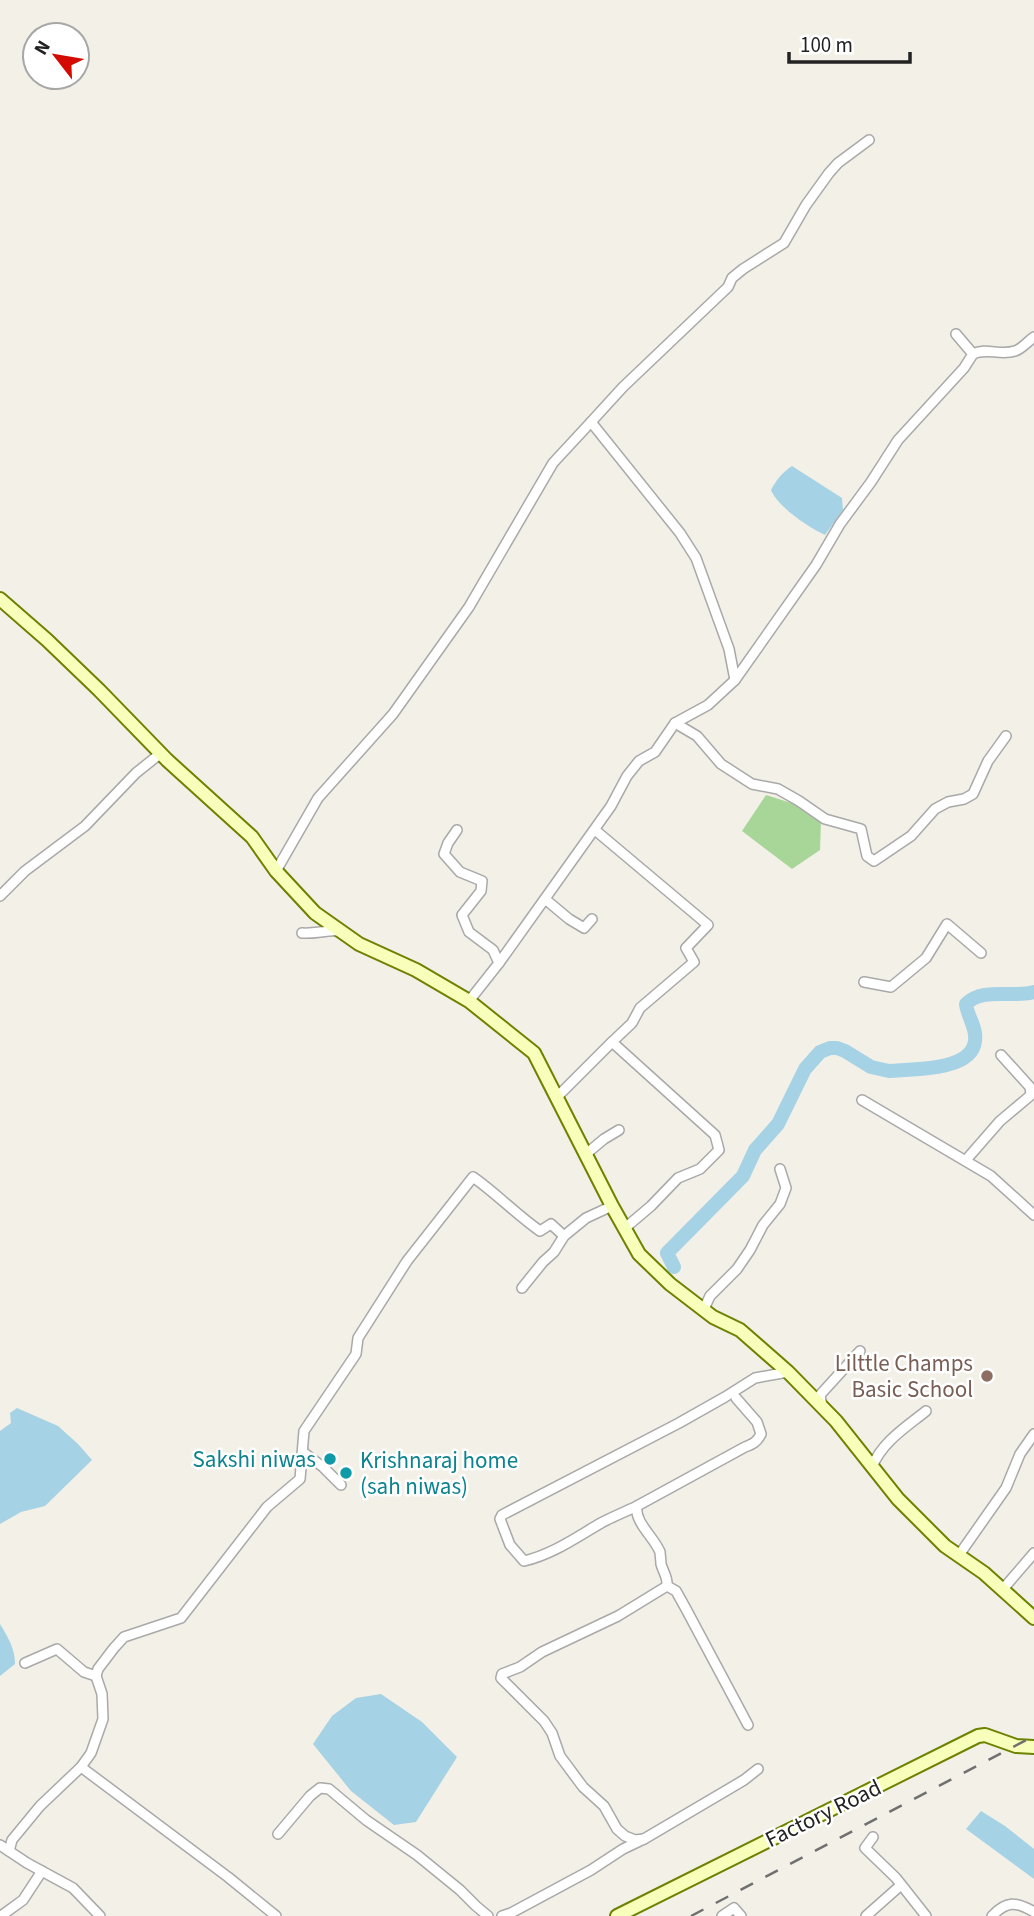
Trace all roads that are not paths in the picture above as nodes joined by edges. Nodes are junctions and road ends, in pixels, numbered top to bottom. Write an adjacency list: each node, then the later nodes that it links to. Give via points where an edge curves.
1 (869, 141): 5 (street, via 829,173 784,243 738,274)
2 (956, 334): 4 (street)
3 (1034, 337): 4 (street, via 1012,352)
4 (973, 354): 7 (street, via 898,439)
5 (591, 422): 7 (street, via 696,558 729,649); 13 (street, via 553,463 469,607 393,714 318,799)
6 (0, 599): 10 (main road)
7 (734, 680): 8 (street, via 708,705)
8 (675, 723): 9 (street, via 697,736 721,764 751,784 778,789 825,819 861,829 867,856 874,861 911,836 935,809 973,794); 12 (street, via 655,752 639,761 627,776)
9 (1006, 736)
10 (161, 753): 13 (main road, via 252,837); 14 (street, via 85,826)
11 (457, 830): 20 (street, via 444,854 460,872 482,881 481,891 462,915 469,932 493,950)
12 (594, 830): 15 (street); 23 (street, via 708,925 685,948 694,962 640,1009)
13 (276, 871): 17 (main road, via 315,914)
14 (0, 896)
15 (545, 899): 16 (street, via 584,928); 20 (street)
16 (592, 919)
17 (340, 931): 18 (street); 22 (main road)
18 (302, 933)
19 (981, 953): 21 (street, via 947,924 926,958 891,987)
20 (499, 963): 22 (street)
21 (864, 982)
22 (469, 1001): 25 (main road, via 534,1053)
23 (612, 1042): 25 (street); 33 (street, via 715,1135 719,1150 700,1169 678,1178)
24 (1001, 1055): 29 (street, via 1030,1087 1031,1095 999,1121)
25 (558, 1096): 28 (main road)
26 (862, 1100): 29 (street)
27 (619, 1130): 28 (street)
28 (586, 1154): 31 (main road)
29 (966, 1160): 32 (street)
30 (780, 1169): 36 (street, via 786,1188 780,1204)
31 (612, 1206): 33 (main road); 34 (street, via 586,1218)
32 (1034, 1215)
33 (625, 1228): 36 (main road, via 639,1254)
34 (564, 1236): 35 (street); 43 (street, via 551,1224 540,1231 473,1177 407,1261 358,1338 356,1354 304,1431)
35 (522, 1288)
36 (704, 1309): 38 (main road, via 740,1330)
37 (860, 1350): 40 (street, via 820,1395)
38 (788, 1372): 40 (main road); 46 (street, via 755,1378 500,1518 510,1545 524,1561 539,1558)
39 (736, 1398): 46 (street, via 758,1422 758,1440)
40 (822, 1406): 44 (main road)
41 (926, 1411): 44 (street, via 885,1444)
42 (1034, 1433): 48 (street, via 1006,1488)
43 (303, 1452): 45 (street); 53 (street, via 300,1479 267,1507 181,1618 124,1637)
44 (872, 1467): 48 (main road, via 898,1499)
45 (341, 1485)
46 (637, 1506): 49 (street, via 638,1519 660,1552)
47 (1034, 1553): 50 (street)
48 (958, 1555): 50 (main road)
49 (667, 1586): 54 (street, via 676,1591); 60 (street, via 501,1678 544,1721 568,1769 604,1807 617,1829 635,1840)
50 (1003, 1589): 51 (main road)
51 (1034, 1618)
52 (25, 1663): 53 (street, via 57,1649)
53 (96, 1676): 56 (street, via 103,1719)
54 (748, 1725)
55 (1034, 1747): 70 (main road, Factory Road, via 978,1736)
56 (81, 1767): 61 (street); 67 (street)
57 (758, 1769): 60 (street)
58 (278, 1834): 68 (street, via 310,1796 320,1788 329,1789 460,1889)
59 (873, 1837): 63 (street, via 865,1848)
60 (644, 1839): 69 (street)
61 (4, 1848): 62 (street)
62 (42, 1871): 65 (street, via 23,1900); 66 (street, via 73,1888)
63 (901, 1885): 73 (street); 74 (street)
64 (1034, 1912): 75 (street, via 1006,1904)
65 (1, 1916)
66 (100, 1916)
67 (276, 1916)
68 (488, 1916)
69 (502, 1916)
70 (617, 1916)
71 (722, 1916): 72 (street, via 734,1908)
72 (741, 1916)
73 (866, 1916)
74 (926, 1916)
75 (992, 1916)

